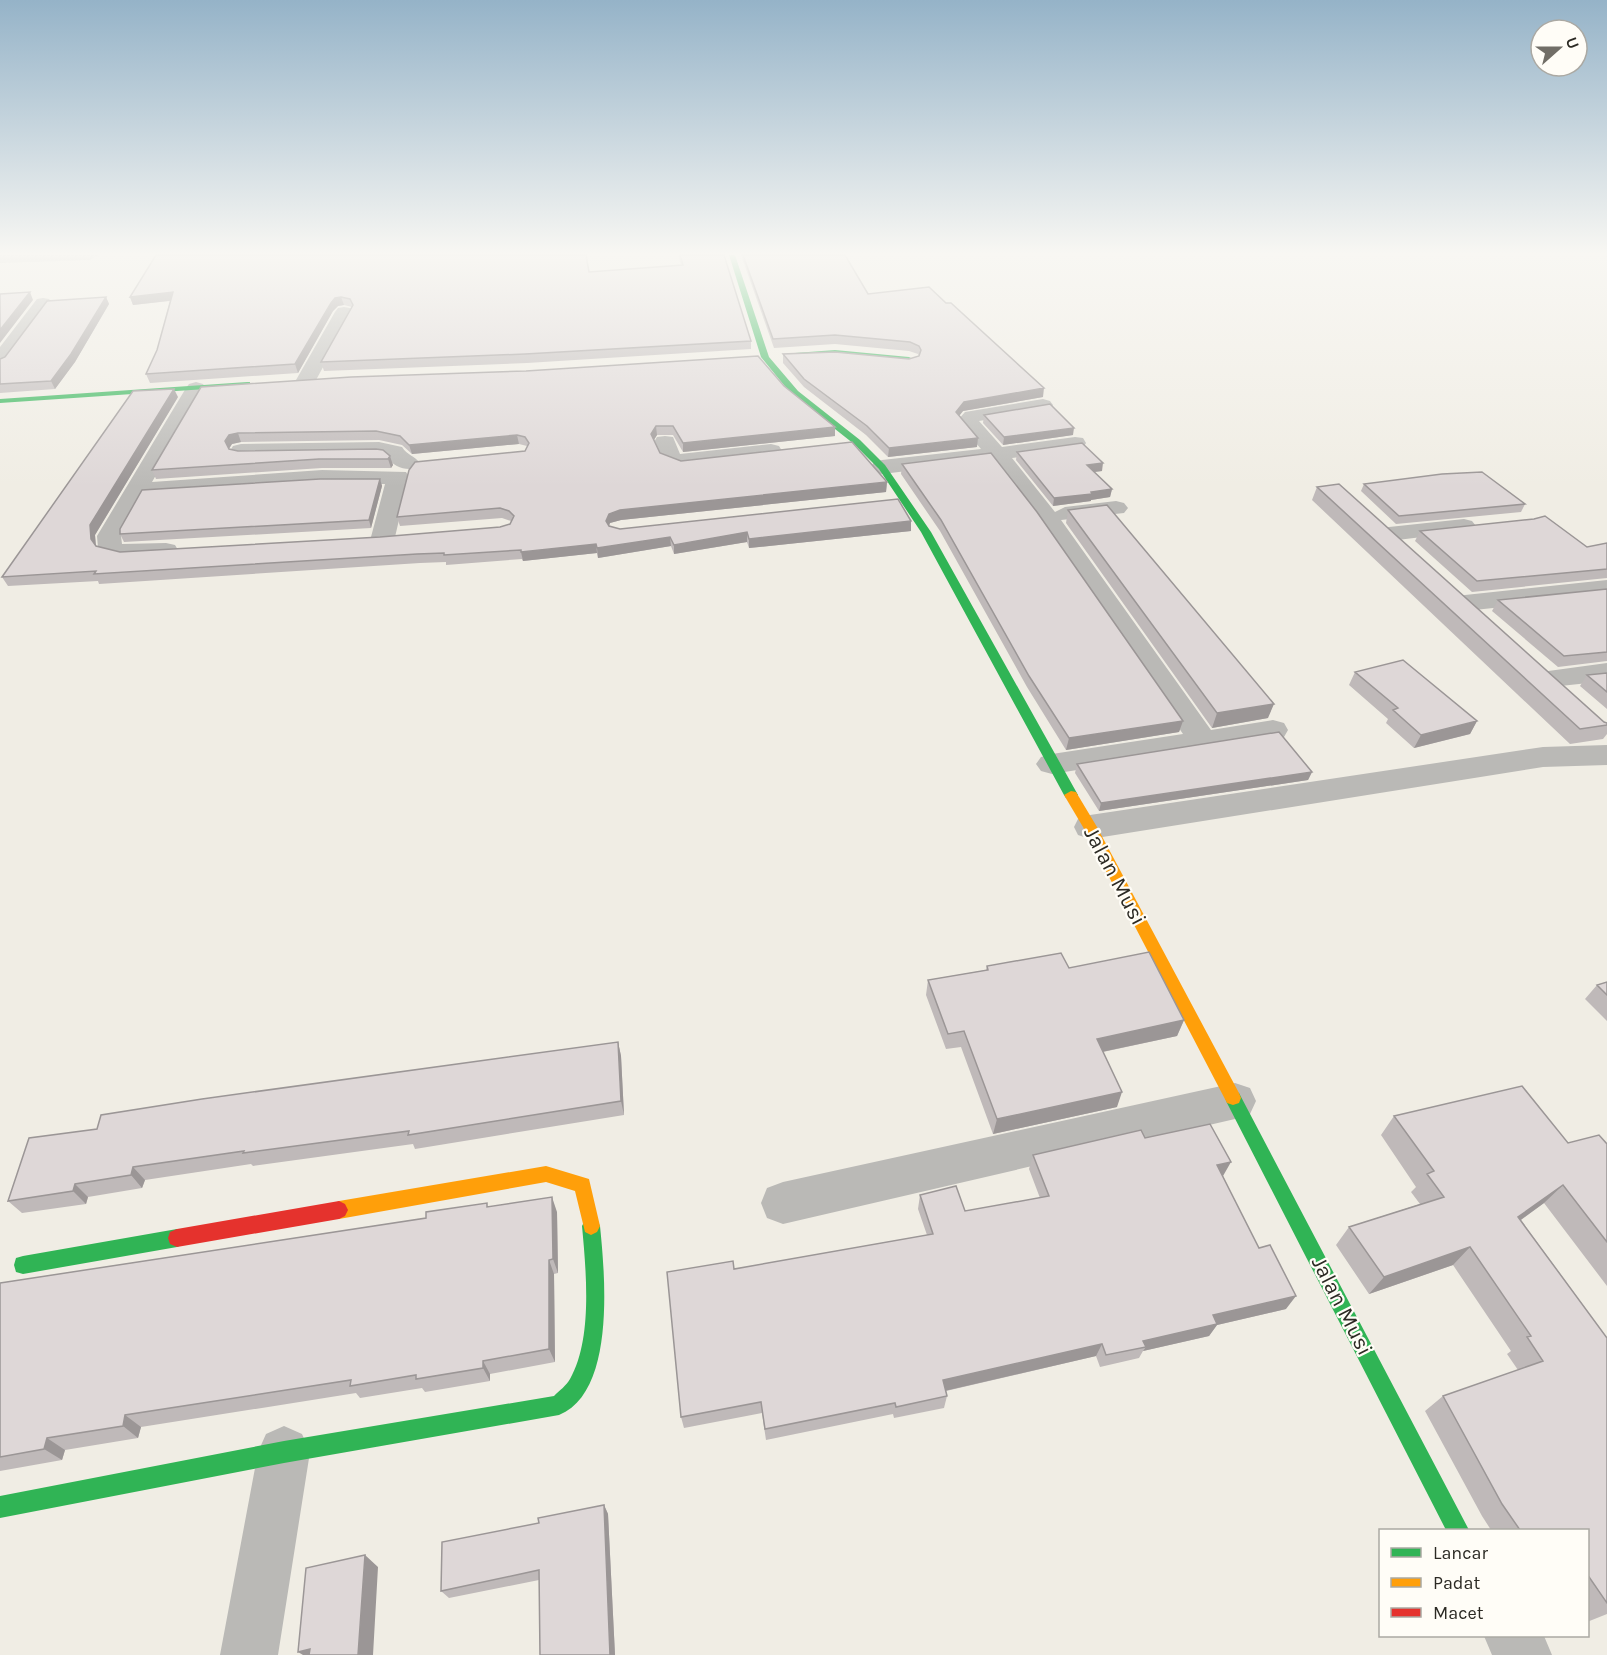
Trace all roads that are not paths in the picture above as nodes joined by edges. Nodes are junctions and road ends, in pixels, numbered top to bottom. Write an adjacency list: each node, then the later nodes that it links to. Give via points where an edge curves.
1 (21, 332): 6 (street)
2 (333, 332): 7 (street)
3 (752, 332): 4 (street, Jalan Musi)
4 (759, 357): 5 (street, via 835,352); 13 (street, Jalan Musi, via 795,393)
5 (909, 359)
6 (0, 360)
7 (306, 380)
8 (262, 383): 9 (street)
9 (196, 388): 10 (street); 21 (street)
10 (0, 401)
11 (1043, 405): 18 (street, via 968,418)
12 (665, 442): 16 (street, via 675,461)
13 (857, 442): 15 (street); 20 (street, Jalan Musi)
14 (1075, 443): 18 (street)
15 (822, 446)
16 (787, 449)
17 (241, 451): 19 (street, via 379,449 394,452)
18 (997, 454): 20 (street); 25 (street)
19 (411, 467): 21 (street); 27 (street)
20 (882, 467): 22 (street, Jalan Musi)
21 (134, 490): 28 (street, via 109,536 110,548 125,552)
22 (904, 499): 23 (street); 37 (street, Jalan Musi, via 926,532)
23 (881, 501)
24 (1116, 508): 25 (street)
25 (1046, 516): 35 (street)
26 (1482, 525): 29 (street, via 1381,526)
27 (382, 537)
28 (184, 549)
29 (1414, 557)
30 (1607, 588): 31 (street, via 1457,595)
31 (1491, 626)
32 (1607, 672): 33 (street, via 1543,671)
33 (1575, 699)
34 (1273, 730): 35 (street)
35 (1203, 741): 37 (street)
36 (1607, 755): 38 (street, via 1543,757)
37 (1052, 765): 38 (street, Jalan Musi)
38 (1090, 827): 39 (street, Jalan Musi)
39 (1235, 1101): 40 (street); 44 (street, Jalan Musi)
40 (783, 1203)
41 (23, 1265): 42 (street, via 546,1174 583,1185 589,1202 595,1270 589,1356 579,1384 560,1405)
42 (284, 1452): 43 (street); 46 (street)
43 (0, 1507)
44 (1457, 1529)
45 (1514, 1637): 47 (street)
46 (249, 1655)
47 (1523, 1655)

